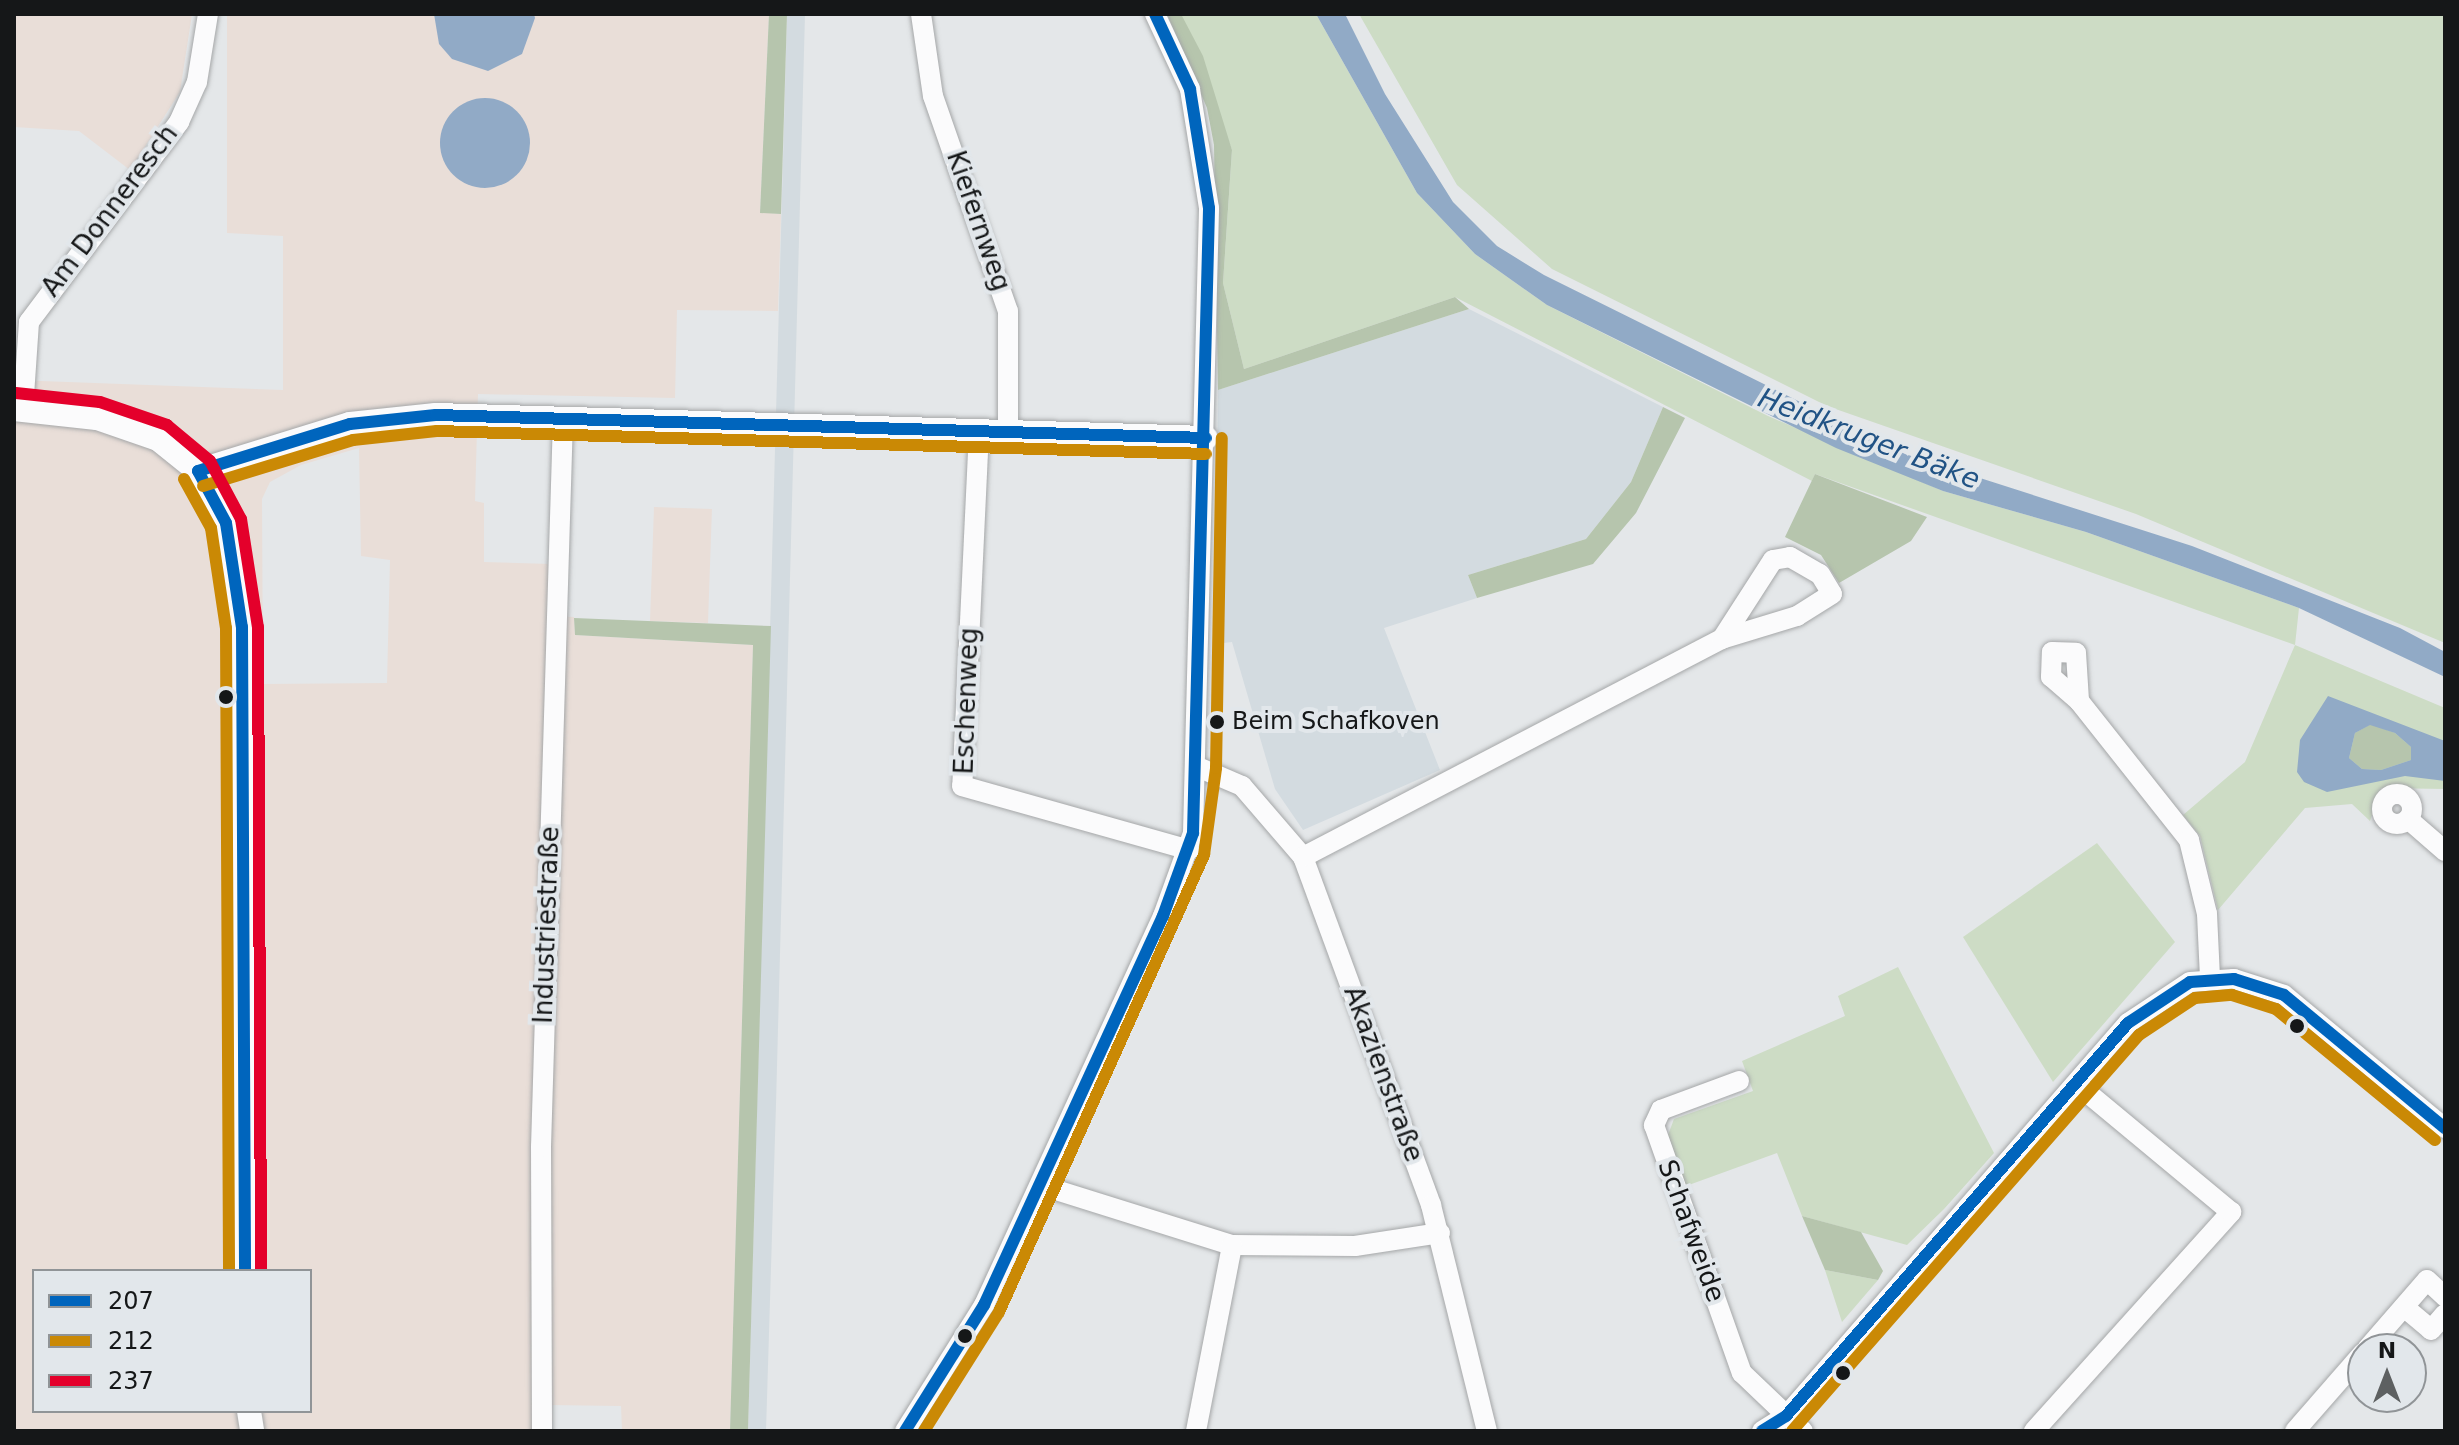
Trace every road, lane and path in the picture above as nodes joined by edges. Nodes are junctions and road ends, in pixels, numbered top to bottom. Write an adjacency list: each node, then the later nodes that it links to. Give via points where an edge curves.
1 (208, 14): 4 (street, Am Donneresch, via 197,82 179,122 29,322)
2 (921, 14): 7 (street, Kiefernweg, via 933,96 1008,311)
3 (1155, 14): 8 (street, via 1190,89 1204,148)
4 (19, 410): 9 (street, via 128,427 158,439)
5 (563, 419): 6 (street); 9 (street, via 384,419); 31 (street, Industriestraße, via 541,1147)
6 (979, 431): 7 (street); 14 (street, Eschenweg, via 962,786)
7 (1008, 432): 8 (street)
8 (1206, 438): 12 (street)
9 (198, 471): 24 (street, via 226,523 242,627)
10 (1722, 639): 10 (street, via 1797,616 1832,594 1820,574 1790,557 1773,560); 16 (street)
11 (2079, 701): 17 (street, via 2189,840 2207,914)
12 (1200, 768): 14 (street); 16 (street, Akazienstraße, via 1242,786)
13 (2408, 819): 15 (street)
14 (1189, 850): 21 (street)
15 (2445, 851)
16 (1303, 857): 22 (street, Akazienstraße)
17 (2210, 978): 19 (street, via 2157,998); 20 (street, via 2284,995)
18 (1739, 1081): 30 (street, Schafweide, via 1661,1110 1654,1125 1742,1373)
19 (2077, 1084): 30 (street); 37 (street, via 2231,1212)
20 (2445, 1128)
21 (1040, 1185): 23 (street); 32 (street, via 961,1349)
22 (1440, 1233): 23 (street, via 1355,1246); 34 (street, Akazienstraße)
23 (1232, 1245): 33 (street)
24 (245, 1269)
25 (2445, 1297): 26 (street, via 2427,1280)
26 (2404, 1307): 27 (street, via 2431,1330); 28 (street)
27 (2445, 1314)
28 (2381, 1333)
29 (2347, 1372): 38 (street)
30 (1786, 1416): 35 (street); 36 (street, Schafweide)
31 (542, 1431)
32 (905, 1431)
33 (1196, 1431)
34 (1487, 1431)
35 (1762, 1431)
36 (1803, 1431)
37 (2034, 1431)
38 (2295, 1431)

